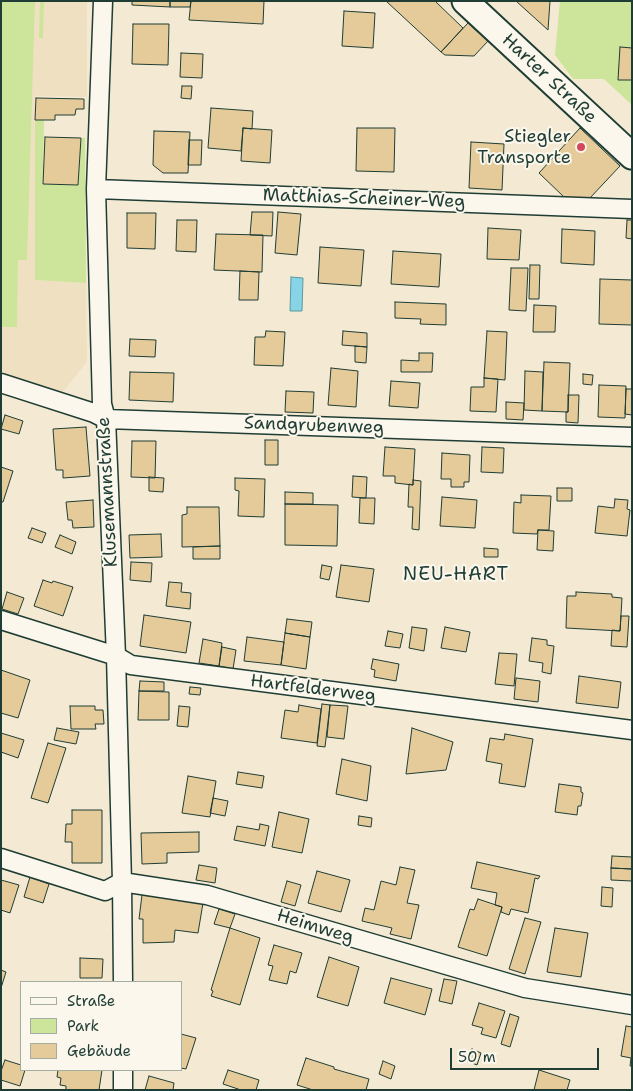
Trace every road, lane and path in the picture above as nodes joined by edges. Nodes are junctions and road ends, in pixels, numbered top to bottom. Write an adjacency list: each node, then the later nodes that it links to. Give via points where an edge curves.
1 (103, 1): 4 (street, Klusemannstraße)
2 (465, 1): 3 (main road, Harter Straße)
3 (632, 156)
4 (96, 189): 5 (street, Matthias-Scheiner-Weg); 7 (street, Klusemannstraße, via 102,404)
5 (632, 209)
6 (1, 383): 7 (street, Sandgrubenweg)
7 (106, 419): 8 (street, Sandgrubenweg); 10 (street, Klusemannstraße)
8 (632, 437)
9 (1, 620): 10 (street, Hartfelderweg)
10 (116, 656): 11 (street, Hartfelderweg, via 131,665); 13 (street, Klusemannstraße)
11 (632, 730)
12 (1, 858): 13 (street, Heimweg, via 105,891)
13 (122, 882): 14 (street, Klusemannstraße); 15 (street, Heimweg, via 207,895 525,988)
14 (123, 981)
15 (632, 1005)
16 (123, 1071): 17 (street)
17 (123, 1090)

